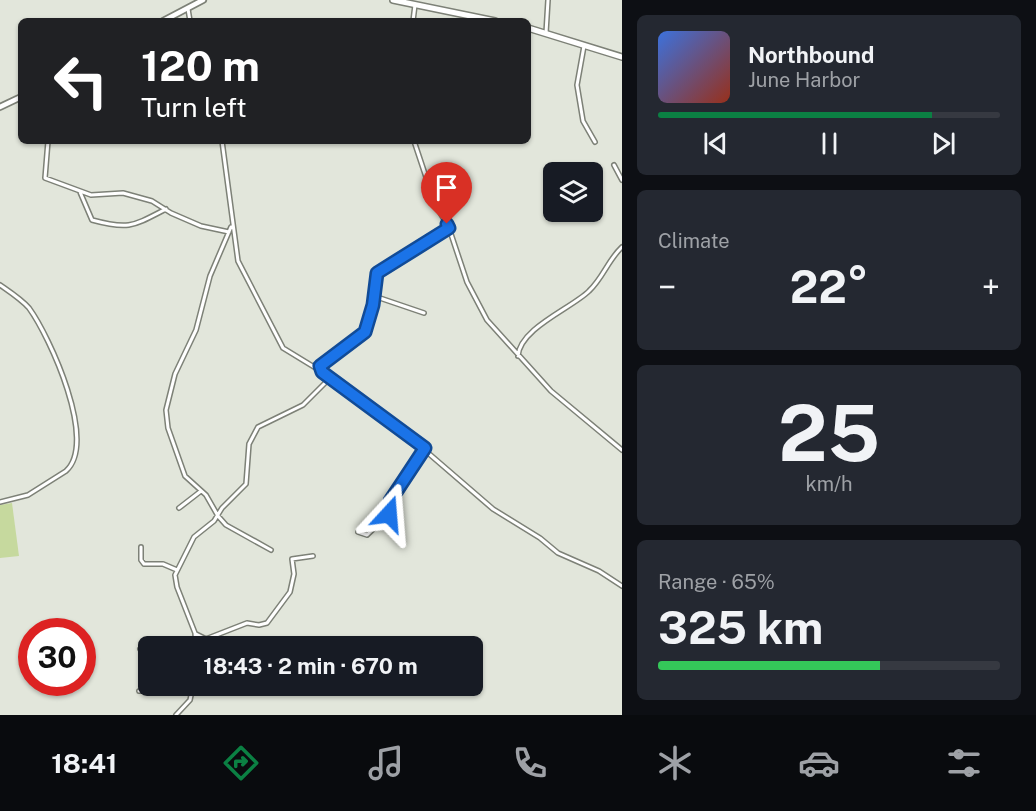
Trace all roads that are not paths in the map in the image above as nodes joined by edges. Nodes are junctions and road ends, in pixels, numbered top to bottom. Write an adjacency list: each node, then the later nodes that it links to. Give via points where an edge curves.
1 (203, 0): 5 (main road)
2 (393, 0): 4 (main road)
3 (548, 0): 11 (street)
4 (415, 4): 8 (street); 9 (main road)
5 (188, 7): 6 (main road); 7 (street)
6 (168, 18)
7 (190, 18)
8 (413, 18)
9 (481, 18)
10 (531, 29): 11 (main road)
11 (546, 33): 12 (main road)
12 (585, 44): 13 (main road); 16 (street, via 577,85 584,121)
13 (622, 57)
14 (18, 98): 15 (main road)
15 (0, 107)
16 (595, 142)
17 (48, 144): 22 (street, via 45,178)
18 (222, 144): 24 (street)
19 (415, 144): 25 (street, via 435,204)
20 (614, 165): 21 (street)
21 (622, 180)
22 (80, 192): 23 (street, via 109,196 123,193); 23 (street, via 92,220 108,224 138,225)
23 (166, 209): 26 (street, via 201,226)
24 (232, 225): 26 (street); 32 (street, via 238,261 277,338 288,353)
25 (449, 228): 29 (street, via 380,270); 31 (street, via 477,304)
26 (229, 232): 35 (street, via 210,276 196,330 175,374 166,410 176,457 185,476)
27 (622, 247): 31 (street, via 589,291 549,319 522,346)
28 (0, 285): 36 (street, via 27,306 55,358 75,411 71,467 28,495)
29 (374, 296): 30 (street); 32 (street, via 363,335 321,363)
30 (424, 313)
31 (518, 357): 34 (street, via 551,391)
32 (322, 372): 33 (street); 38 (street, via 326,382 303,405 261,424 253,434 246,484)
33 (425, 448): 39 (street, via 390,501 389,514 367,535); 44 (street, via 493,510 558,553)
34 (622, 450)
35 (201, 491): 37 (street); 38 (street)
36 (0, 502)
37 (179, 508)
38 (218, 516): 41 (street, via 226,525); 43 (street, via 194,537)
39 (358, 532)
40 (141, 547): 43 (street, via 144,564 163,564)
41 (271, 550)
42 (313, 556): 45 (street, via 292,560 290,592 267,623 247,623 206,639)
43 (177, 570): 45 (street, via 177,587)
44 (622, 586)
45 (195, 633): 46 (street)
46 (195, 636)
47 (191, 696): 48 (street)
48 (176, 715)

